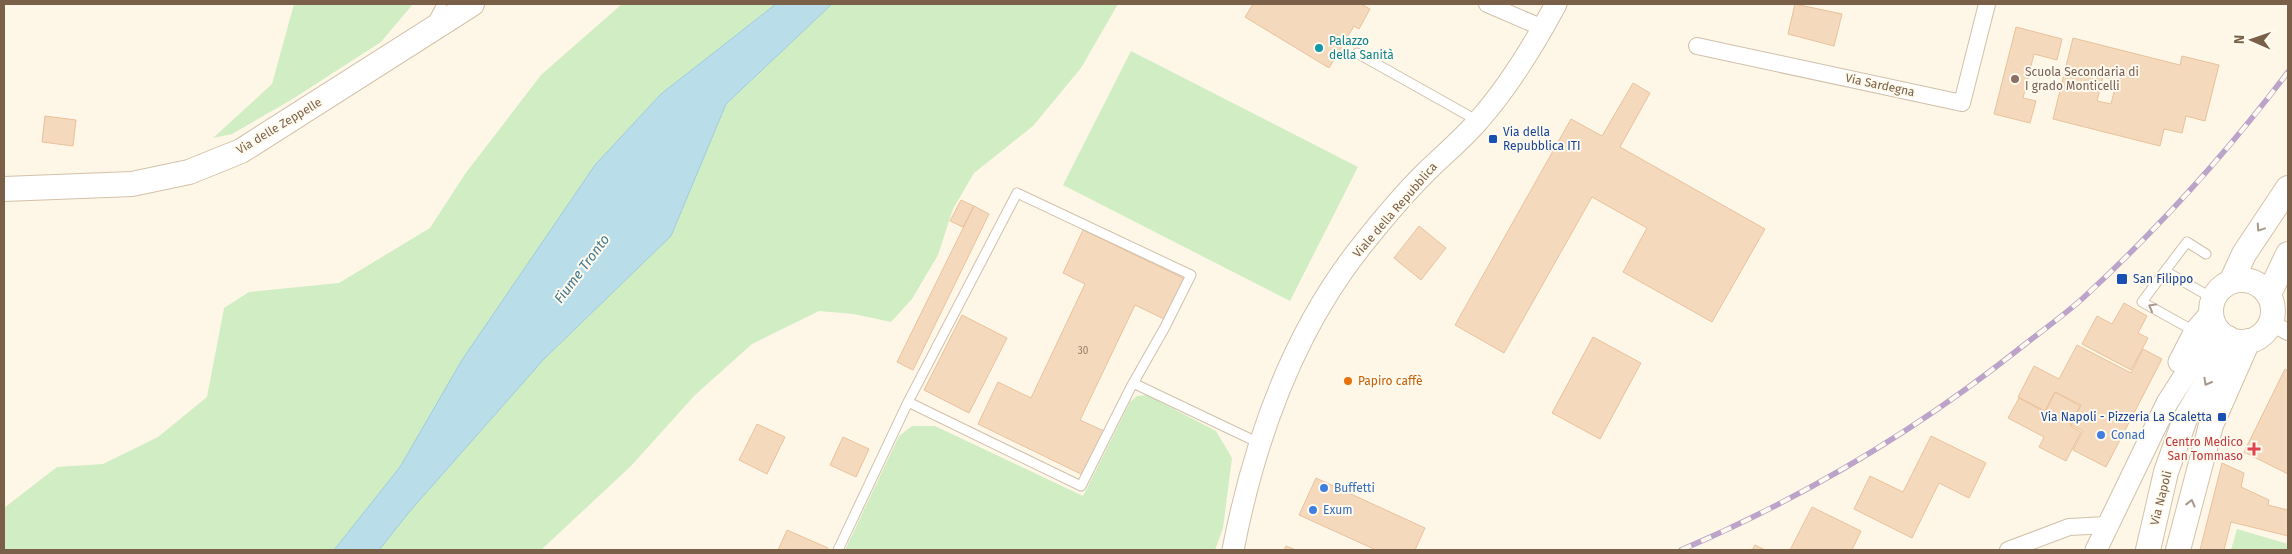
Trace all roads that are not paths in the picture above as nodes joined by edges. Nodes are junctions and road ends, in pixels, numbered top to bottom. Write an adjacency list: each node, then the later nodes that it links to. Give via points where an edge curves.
1 (442, 4): 7 (lane)
2 (472, 4): 7 (main road, Via delle Zeppelle)
3 (1487, 4): 6 (street)
4 (1556, 4): 6 (street, Viale della Repubblica)
5 (1987, 4): 8 (street, Via Sardegna, via 1962,103)
6 (1543, 28): 10 (street, Viale della Repubblica, via 1503,92)
7 (426, 34): 12 (main road, Via delle Zeppelle, via 241,151 189,172 132,184)
8 (1697, 46)
9 (1357, 53): 10 (lane)
10 (1478, 122): 24 (street, Viale della Repubblica, via 1424,174 1362,244 1336,282 1306,333)
11 (2288, 188): 16 (main road, one-way to 16, via 2244,254)
12 (4, 189)
13 (2206, 254): 15 (lane, via 2187,242)
14 (2288, 254): 17 (main road)
15 (2165, 272): 18 (lane); 20 (lane, one-way to 15, via 2142,302)
16 (2231, 282): 17 (main road, via 2250,280 2261,285); 18 (main road, via 2222,287)
17 (2268, 294): 19 (main road)
18 (2224, 325): 19 (main road, via 2260,337); 20 (street); 23 (street, via 2203,347); 26 (main road, Via Napoli, one-way to 26, via 2215,368 2185,419); 33 (main road, one-way to 18, via 2211,425)
19 (2280, 328)
20 (2195, 331): 23 (street, via 2180,356)
21 (1133, 383): 22 (lane, via 1082,486); 22 (lane, via 1166,327 1191,275 1017,194); 24 (lane)
22 (908, 402): 28 (lane)
23 (2167, 403): 25 (street)
24 (1260, 443): 29 (street, Viale della Repubblica)
25 (2138, 463): 26 (street, via 2153,462); 27 (street)
26 (2166, 472): 32 (main road, Via Napoli)
27 (2107, 525): 30 (street, via 2069,526); 31 (street)
28 (838, 550)
29 (1233, 550)
30 (2008, 550)
31 (2096, 550)
32 (2148, 550)
33 (2178, 550)

